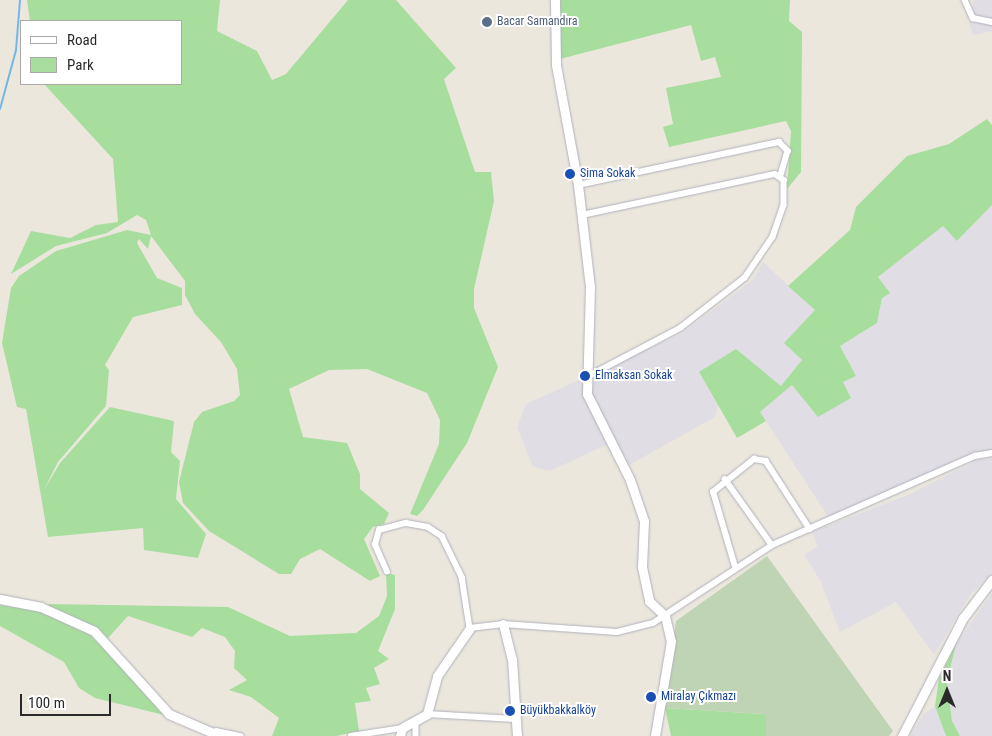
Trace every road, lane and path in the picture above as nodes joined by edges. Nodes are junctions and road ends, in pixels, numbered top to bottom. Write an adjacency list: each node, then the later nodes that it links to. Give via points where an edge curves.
1 (555, 0): 5 (street, via 556,65)
2 (965, 0): 3 (street, via 973,18)
3 (992, 22)
4 (781, 176): 5 (street, via 788,151 779,142); 6 (street); 7 (street, via 785,197 780,219 768,246 745,278 681,328)
5 (578, 185): 6 (street)
6 (582, 215): 7 (street, via 590,287)
7 (586, 378): 16 (street, via 586,394 630,480 644,521 642,567 649,601)
8 (992, 453): 10 (street, via 975,456)
9 (725, 478): 10 (street, via 754,459 766,461); 11 (street); 12 (street, via 715,485 713,494)
10 (810, 529): 11 (street)
11 (772, 545): 12 (street)
12 (735, 567): 16 (street)
13 (387, 572): 18 (street, via 375,545 380,530 406,523 428,527 442,536 462,577)
14 (992, 580): 30 (street, via 963,618)
15 (0, 599): 22 (street, via 41,607 94,631 169,714)
16 (665, 616): 17 (street, via 617,632); 29 (street, via 671,642)
17 (503, 624): 18 (street); 20 (street, via 512,659)
18 (470, 628): 19 (street, via 437,676)
19 (428, 714): 20 (street); 21 (street)
20 (515, 719): 28 (street)
21 (416, 722): 23 (street); 27 (street)
22 (204, 728): 24 (street); 25 (street)
23 (401, 732): 26 (street)
24 (220, 736)
25 (240, 736)
26 (351, 736)
27 (416, 736)
28 (517, 736)
29 (655, 736)
30 (902, 736)

